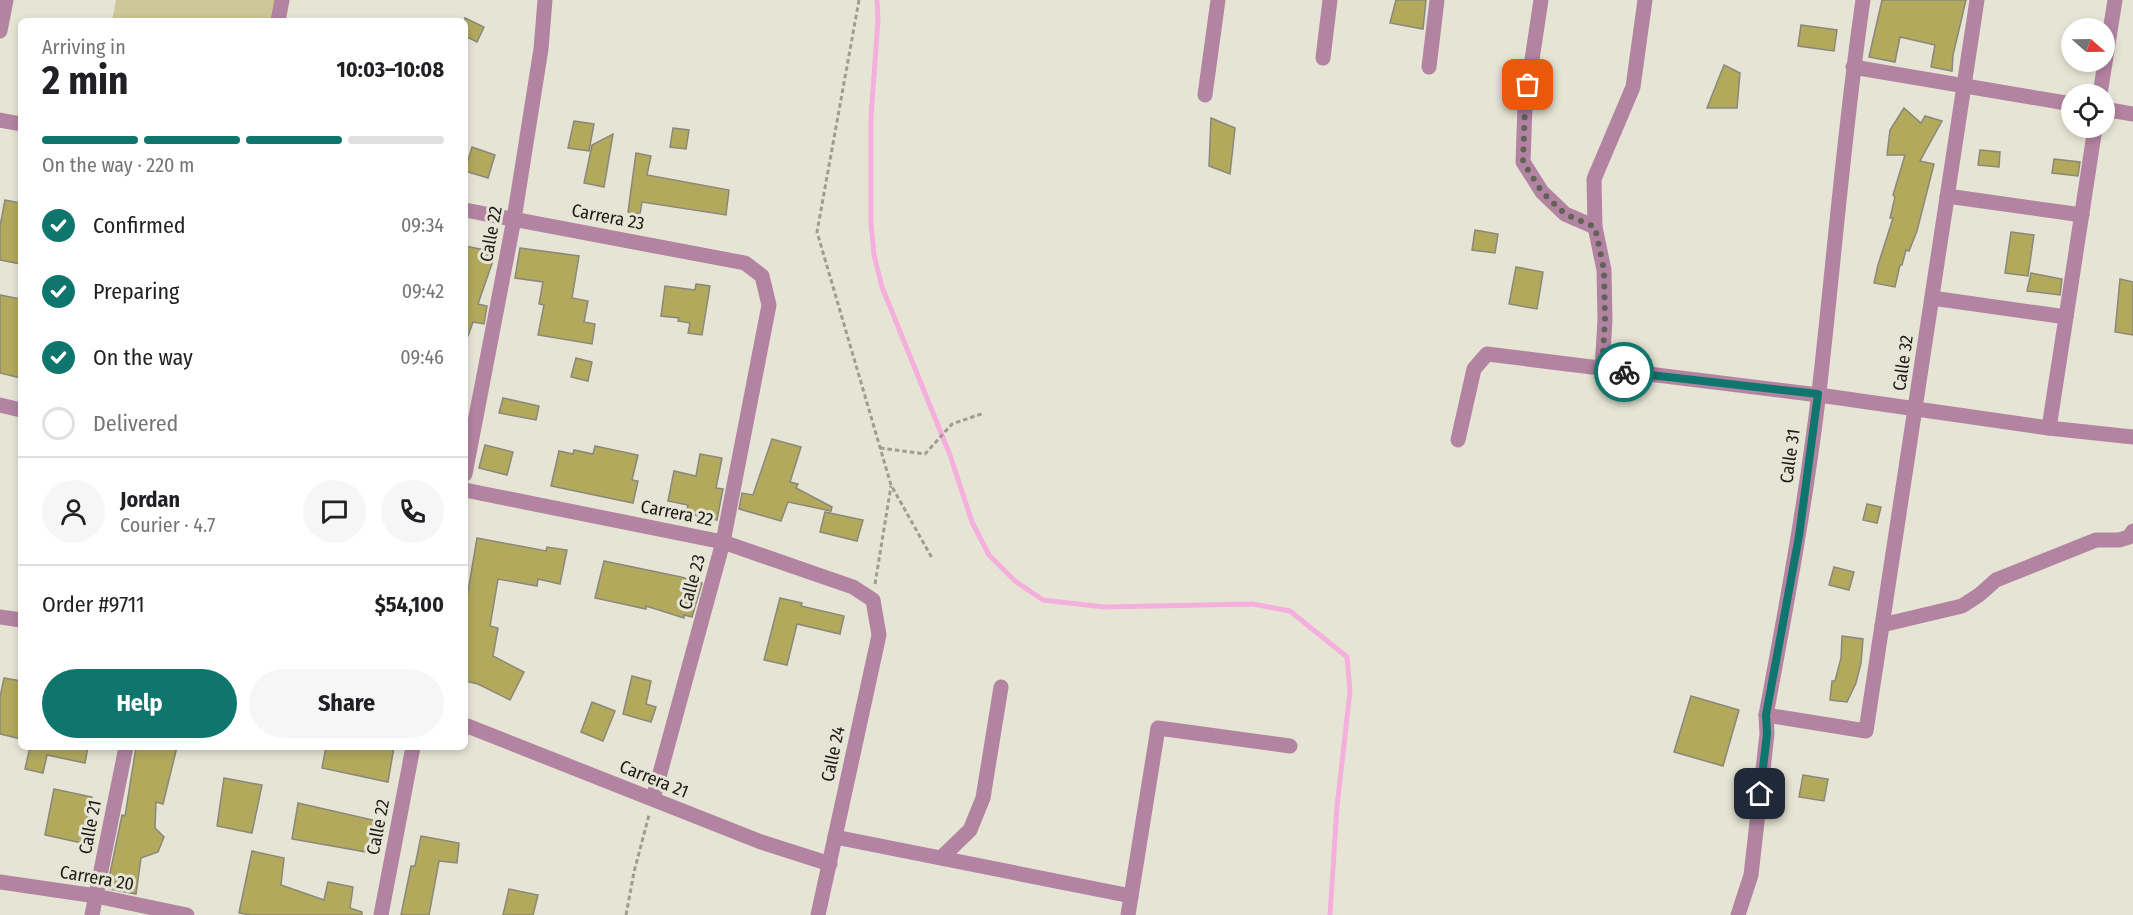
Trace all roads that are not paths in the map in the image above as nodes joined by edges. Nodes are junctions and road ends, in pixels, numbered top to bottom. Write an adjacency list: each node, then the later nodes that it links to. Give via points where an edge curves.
1 (6, 0): 13 (street)
2 (282, 0): 12 (street)
3 (545, 0): 29 (street, Calle 22, via 542,49)
4 (1218, 0): 19 (street)
5 (1330, 0): 14 (street)
6 (1437, 0): 15 (street)
7 (1541, 0): 30 (street, via 1525,106 1523,162 1542,192 1565,214)
8 (1645, 0): 30 (street, via 1633,87 1593,179)
9 (1863, 0): 16 (street, Calle 31)
10 (1977, 0): 18 (street, Calle 32)
11 (2115, 0): 17 (street)
12 (279, 18)
13 (0, 31)
14 (1323, 58)
15 (1429, 67)
16 (1853, 67): 18 (street); 35 (street, Calle 31)
17 (2102, 84)
18 (1964, 86): 20 (street); 26 (street, Calle 32)
19 (1205, 95)
20 (2061, 102)
21 (2115, 111): 22 (street)
22 (2133, 114)
23 (0, 120): 24 (street)
24 (18, 123)
25 (2094, 138): 28 (street)
26 (1947, 195): 28 (street); 32 (street, Calle 32)
27 (468, 211): 29 (street, Carrera 23)
28 (2082, 215): 33 (street)
29 (514, 219): 31 (street, Carrera 23); 42 (street, Calle 22)
30 (1595, 227): 34 (street, via 1604,270)
31 (745, 264): 45 (street, Calle 23, via 762,276 769,304)
32 (1932, 298): 33 (street); 38 (street, Calle 32)
33 (2066, 317): 39 (street)
34 (1602, 369): 35 (street); 41 (street, via 1487,354 1474,369)
35 (1818, 394): 38 (street); 51 (street, Calle 31, via 1799,536)
36 (0, 405): 37 (street)
37 (18, 409)
38 (1916, 409): 39 (street); 49 (street, Calle 32)
39 (2049, 428): 40 (street)
40 (2133, 437)
41 (1458, 440)
42 (468, 458)
43 (468, 491): 45 (street, Carrera 22)
44 (2133, 531): 49 (street, via 2129,537 2096,540 1996,580 1962,606)
45 (723, 542): 46 (street, Carrera 22, via 853,586); 56 (street, Calle 23)
46 (873, 600): 57 (street, Calle 24, via 879,635)
47 (0, 617): 48 (street)
48 (18, 620)
49 (1882, 625): 51 (street, Calle 32, via 1866,731)
50 (1001, 687): 58 (street, via 983,798 970,830)
51 (1766, 715): 68 (street, Calle 31, via 1751,875)
52 (468, 726): 56 (street, Carrera 21)
53 (1290, 746): 62 (street, via 1158,728)
54 (125, 750): 61 (street, Calle 21)
55 (412, 750): 65 (street, Calle 22)
56 (654, 799): 59 (street, Carrera 21, via 761,842)
57 (835, 837): 58 (street); 59 (street, Calle 24)
58 (942, 857): 62 (street)
59 (830, 864): 66 (street, Calle 24)
60 (0, 882): 61 (street, Carrera 20)
61 (96, 896): 63 (street, Calle 21); 64 (street, Carrera 20)
62 (1131, 896): 67 (street)
63 (92, 915)
64 (187, 915)
65 (381, 915)
66 (818, 915)
67 (1128, 915)
68 (1738, 915)

